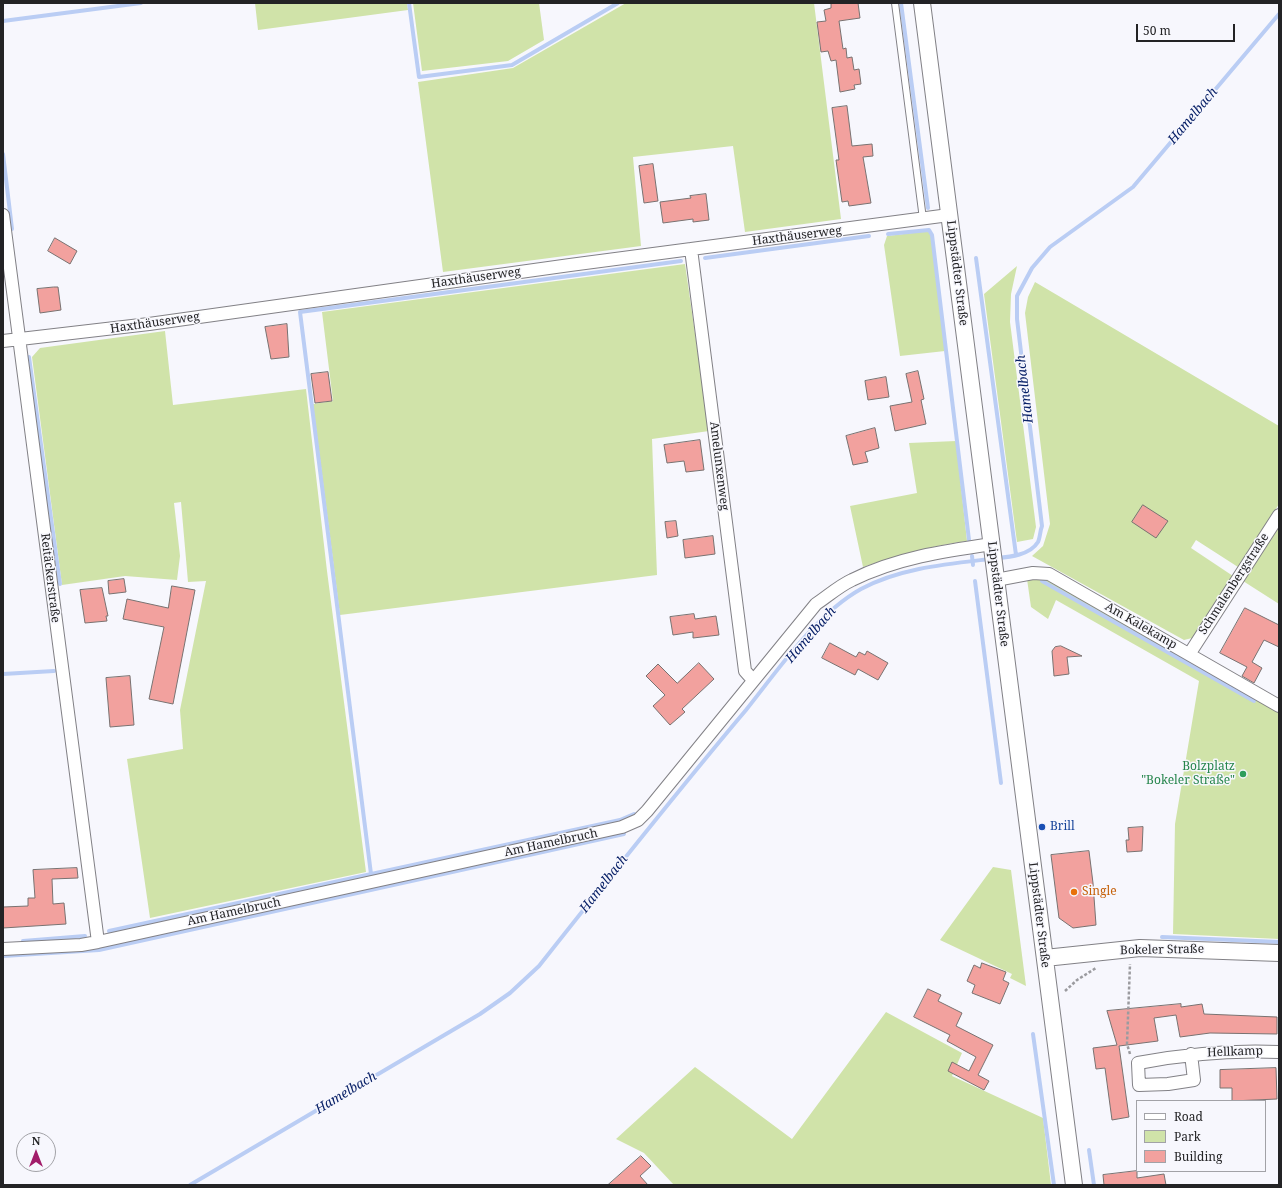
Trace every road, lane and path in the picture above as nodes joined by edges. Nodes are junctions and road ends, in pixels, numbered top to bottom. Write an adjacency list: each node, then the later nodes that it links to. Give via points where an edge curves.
1 (894, 3): 5 (lane)
2 (922, 3): 4 (street, Lippstädter Straße)
3 (3, 215): 7 (street, Reitäckerstraße)
4 (949, 215): 5 (street, Haxthäuserweg); 10 (street, Lippstädter Straße)
5 (923, 219): 6 (street, Haxthäuserweg)
6 (691, 249): 7 (street, Haxthäuserweg); 13 (street, Amelunxenweg, via 745,671)
7 (19, 340): 8 (street, Haxthäuserweg); 15 (street, Reitäckerstraße)
8 (3, 341)
9 (1279, 515): 12 (street, Schmalenbergstraße)
10 (992, 546): 11 (street, Lippstädter Straße); 13 (street, Am Hamelbruch, via 935,552 902,560 851,580 816,604)
11 (995, 574): 12 (street, Am Kalekamp, via 1050,574); 18 (street, Lippstädter Straße)
12 (1190, 653): 14 (street, Am Kalekamp)
13 (753, 680): 15 (street, Am Hamelbruch, via 647,811 638,820 622,827)
14 (1279, 706)
15 (98, 942): 16 (street, Am Hamelbruch)
16 (3, 949)
17 (1279, 953): 18 (street, Bokeler Straße, via 1140,948)
18 (1045, 958): 23 (street, Lippstädter Straße)
19 (1130, 959): 22 (path, via 1127,1044 1131,1057)
20 (1279, 1052): 21 (street, Hellkamp, via 1248,1050)
21 (1191, 1054): 22 (street, Hellkamp); 22 (street, Hellkamp, via 1194,1080 1168,1084 1139,1085)
22 (1138, 1062)
23 (1074, 1185)

